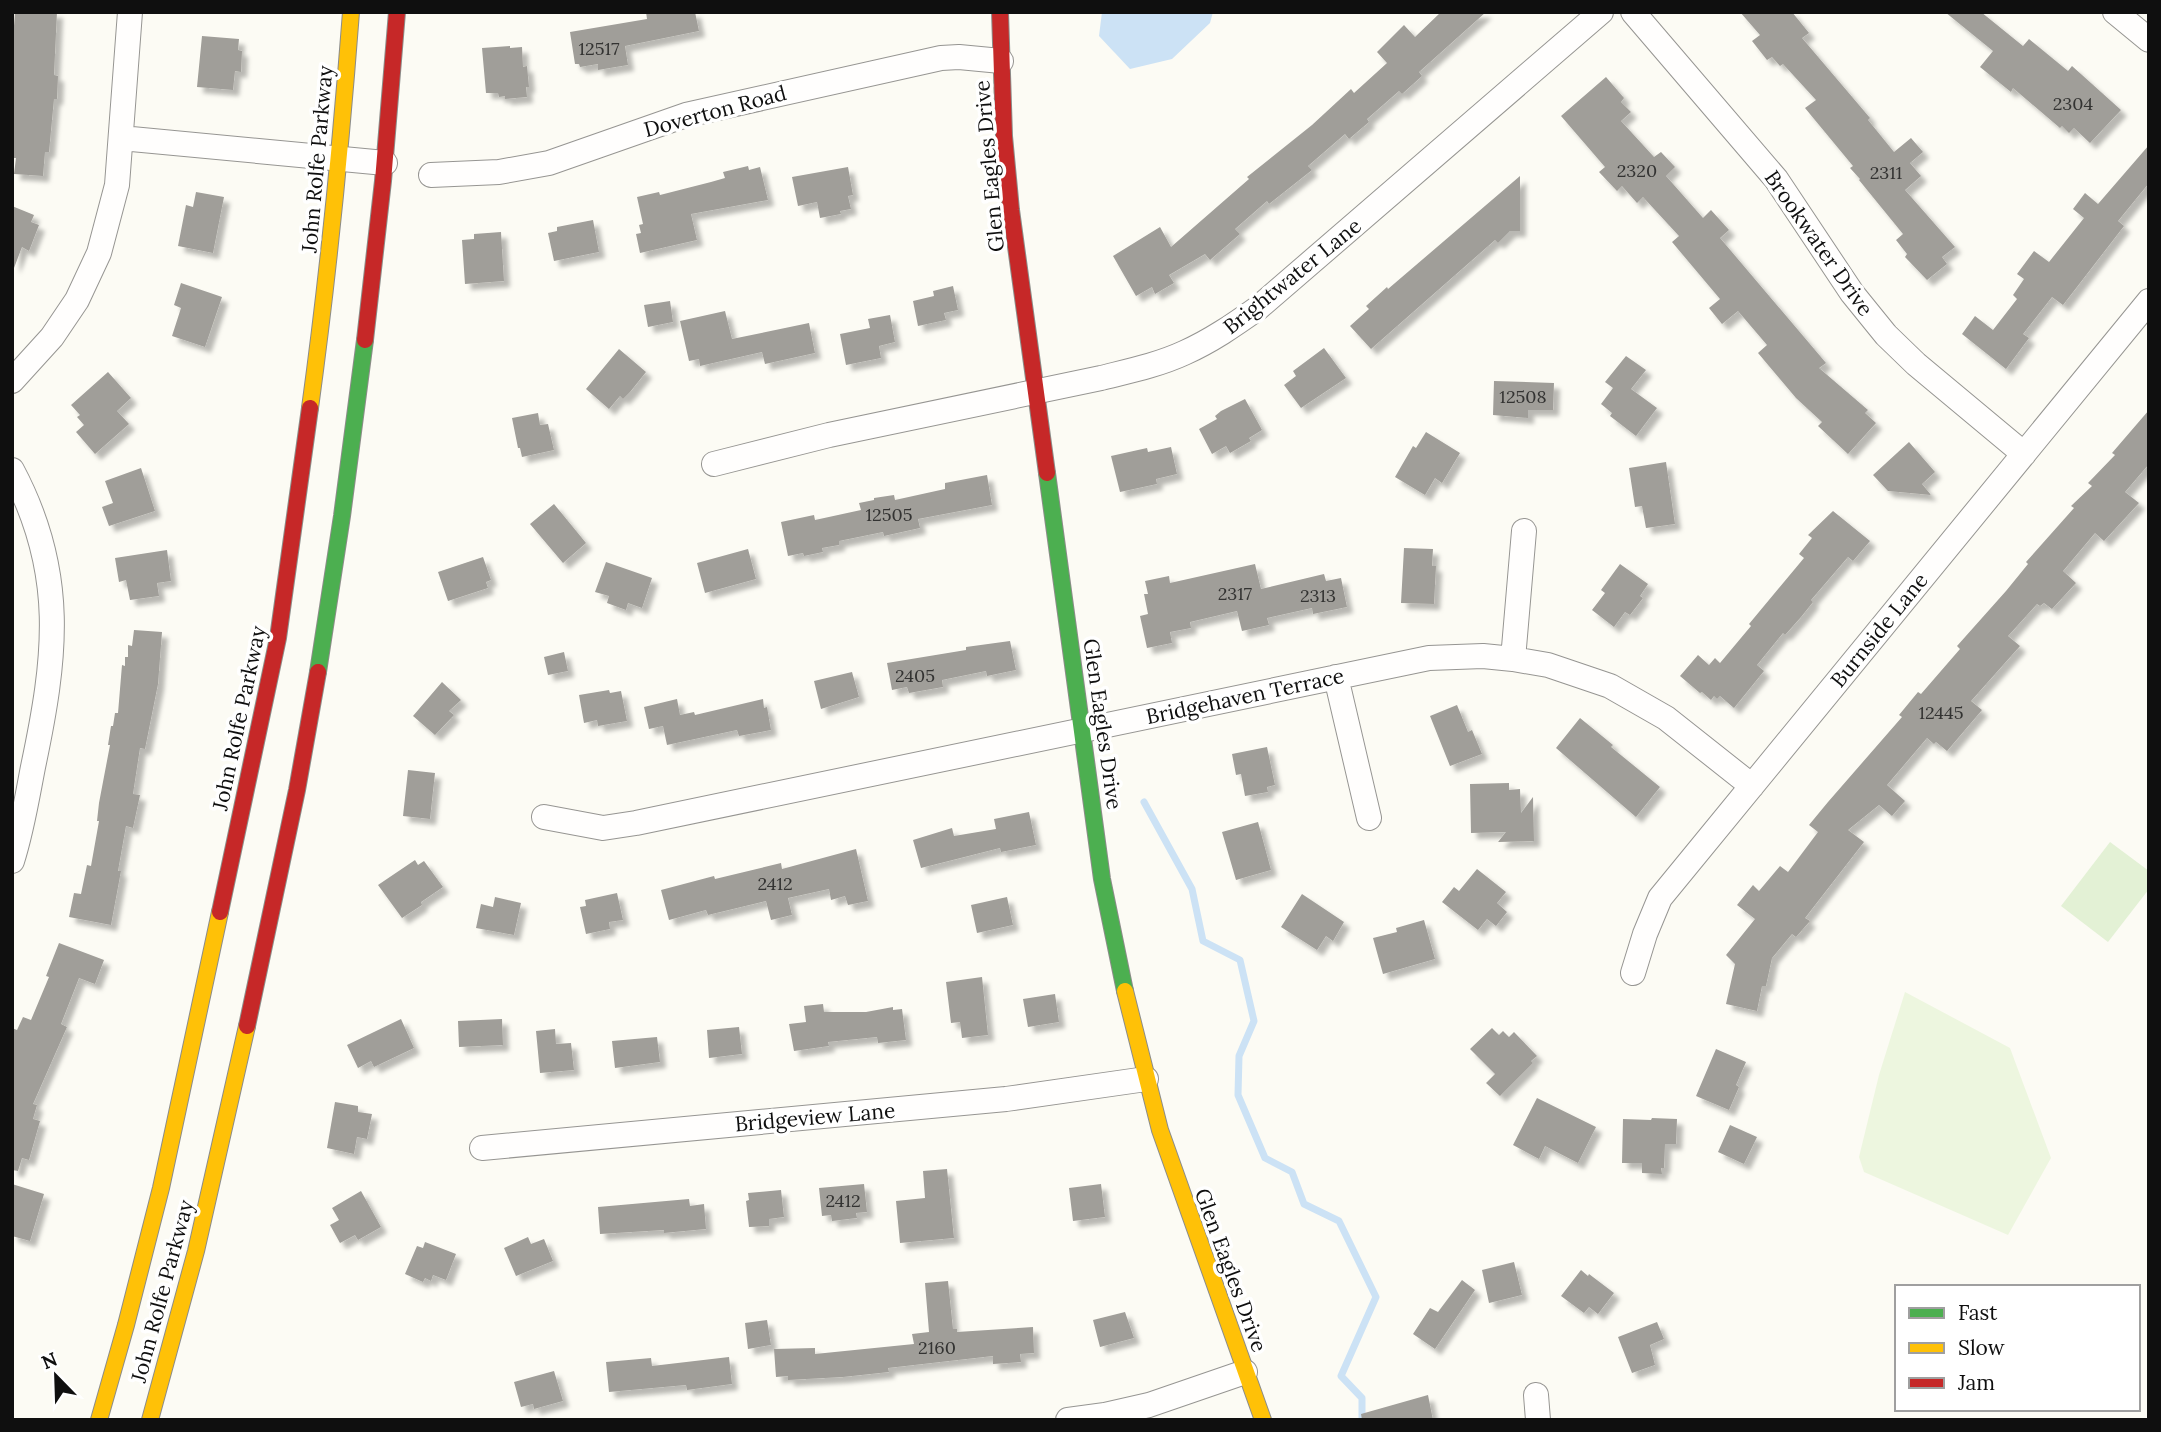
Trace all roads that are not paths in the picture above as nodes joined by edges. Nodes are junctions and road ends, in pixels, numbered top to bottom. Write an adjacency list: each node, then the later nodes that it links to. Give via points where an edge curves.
1 (130, 12): 10 (street)
2 (351, 12): 11 (main road, John Rolfe Parkway)
3 (397, 12): 12 (main road, John Rolfe Parkway)
4 (1000, 12): 9 (main road, Glen Eagles Drive)
5 (1601, 12): 16 (street, Brightwater Lane, via 1258,308 1217,336 1144,368)
6 (1633, 12): 17 (street, Brookwater Drive, via 1776,179 1852,293 1886,335)
7 (2115, 12): 8 (street)
8 (2149, 40)
9 (1002, 61): 13 (street, Doverton Road, via 941,58 686,115 549,163 499,172); 16 (main road, Glen Eagles Drive, via 1003,136)
10 (121, 138): 11 (street); 15 (street, via 117,185 99,253 52,337)
11 (340, 157): 12 (street); 33 (main road, John Rolfe Parkway, via 278,638 161,1188)
12 (385, 163): 34 (main road, John Rolfe Parkway, via 340,519 293,813 228,1117)
13 (431, 174)
14 (2149, 300): 17 (street, Burnside Lane)
15 (12, 381)
16 (1036, 391): 18 (street, Brightwater Lane); 23 (main road, Glen Eagles Drive)
17 (2024, 454): 24 (street, Burnside Lane)
18 (714, 464)
19 (12, 470): 27 (street, via 44,550 53,628 38,742)
20 (1524, 531): 21 (street)
21 (1513, 659): 22 (street, Bridgehaven Terrace, via 1429,658); 24 (street, Bridgehaven Terrace, via 1548,665 1611,686 1666,718)
22 (1336, 677): 23 (street, Bridgehaven Terrace); 26 (street)
23 (1082, 730): 25 (street, Bridgehaven Terrace, via 636,823 603,828); 29 (main road, Glen Eagles Drive, via 1102,879)
24 (1752, 786): 28 (street, Burnside Lane, via 1660,898)
25 (544, 817)
26 (1369, 818)
27 (12, 861)
28 (1633, 973)
29 (1146, 1079): 30 (street, Bridgeview Lane, via 1006,1099); 31 (main road, Glen Eagles Drive, via 1173,1170)
30 (482, 1148)
31 (1245, 1372): 35 (street, via 1149,1405); 36 (main road, Glen Eagles Drive)
32 (1536, 1395): 37 (street)
33 (99, 1420)
34 (150, 1420)
35 (1068, 1420)
36 (1264, 1420)
37 (1538, 1420)

